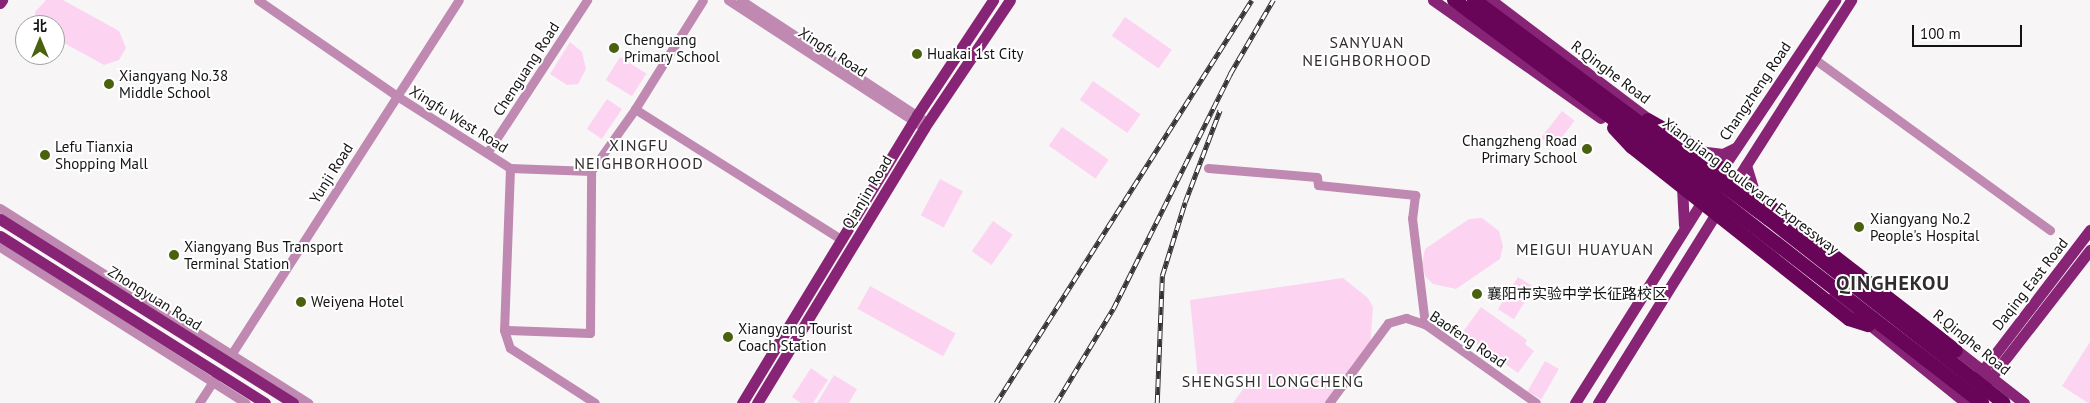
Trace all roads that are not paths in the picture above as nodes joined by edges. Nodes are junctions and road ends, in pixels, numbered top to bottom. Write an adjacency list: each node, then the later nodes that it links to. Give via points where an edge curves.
1 (258, 0): 18 (street, Xingfu West Road)
2 (459, 0): 18 (street, Yunji Road)
3 (587, 0): 24 (street, Chenguang Road)
4 (703, 0): 19 (street)
5 (728, 0): 20 (street, Xingfu Road)
6 (741, 0): 20 (street, Xingfu Road)
7 (993, 0): 20 (main road, Qianjin Road)
8 (1010, 0): 21 (main road, Qianjin Road)
9 (1433, 0): 26 (main road)
10 (1454, 0): 16 (highway, Xiangjiang Boulevard Expressway, bridge)
11 (1474, 0): 15 (highway, Xiangjiang Boulevard Expressway, bridge)
12 (1491, 0): 22 (main road, R.Qinghe Road)
13 (1835, 0): 23 (main road, Changzheng Road)
14 (1851, 0): 17 (main road, Changzheng Road)
15 (1534, 43): 50 (highway, bridge, via 1563,59 1638,114 1685,141); 69 (highway, Xiangjiang Boulevard Expressway, bridge, via 1769,219)
16 (1526, 54): 48 (highway, bridge, via 1605,118 1632,147 1849,319); 68 (highway, Xiangjiang Boulevard Expressway, bridge)
17 (1813, 58): 25 (main road, Changzheng Road); 40 (street)
18 (396, 96): 24 (street, Xingfu West Road); 51 (street, Yunji Road)
19 (635, 109): 29 (street); 43 (street)
20 (915, 118): 21 (street, Xingfu Road); 43 (main road, Qianjin Road)
21 (925, 125): 62 (main road, Qianjin Road)
22 (1683, 146): 23 (main road, via 1722,154); 30 (main road, R.Qinghe Road)
23 (1735, 148): 30 (main road, Changzheng Road)
24 (488, 153): 27 (street, Xingfu West Road)
25 (1746, 165): 31 (main road, Changzheng Road); 33 (main road)
26 (1665, 166): 32 (main road); 39 (main road, via 1682,187 1686,214)
27 (510, 168): 29 (street); 49 (street, Xingfu West Road)
28 (1208, 168): 47 (street, via 1317,177 1318,185 1415,195 1412,218)
29 (591, 172): 49 (street, via 590,333)
30 (1720, 172): 31 (main road, R.Qinghe Road); 32 (main road, Changzheng Road)
31 (1735, 183): 33 (main road, R.Qinghe Road); 34 (main road, Changzheng Road)
32 (1706, 195): 34 (main road); 39 (main road, Changzheng Road)
33 (1758, 201): 50 (main road, R.Qinghe Road, via 1894,298)
34 (1721, 206): 37 (main road, Changzheng Road); 38 (main road)
35 (0, 208): 51 (street)
36 (0, 219): 51 (main road, Zhongyuan Road)
37 (1709, 224): 38 (main road, via 1722,220); 66 (main road, Changzheng Road)
38 (1749, 224): 48 (main road)
39 (1684, 228): 65 (main road, Changzheng Road)
40 (2050, 230)
41 (2090, 230): 52 (main road, Daqing East Road)
42 (0, 236): 53 (main road, Zhongyuan Road)
43 (842, 240): 61 (main road, Qianjin Road)
44 (0, 247): 53 (street)
45 (2090, 250): 46 (main road, Daqing East Road)
46 (2086, 263): 52 (main road, Daqing East Road)
47 (1424, 324): 63 (street, Baofeng Road, via 1406,318 1388,323); 64 (street, Baofeng Road)
48 (1868, 325): 54 (main road)
49 (504, 330): 60 (street, Xingfu West Road, via 510,348 521,358)
50 (1956, 350): 52 (main road, R.Qinghe Road)
51 (230, 358): 58 (main road, Zhongyuan Road); 59 (street)
52 (1988, 373): 54 (main road, Daqing East Road); 67 (main road, Daqing East Road); 70 (main road, R.Qinghe Road)
53 (215, 378): 55 (street); 56 (street); 57 (main road, Zhongyuan Road)
54 (1961, 401)
55 (199, 403)
56 (246, 403)
57 (265, 403)
58 (293, 403)
59 (309, 403)
60 (595, 403)
61 (742, 403)
62 (758, 403)
63 (1329, 403)
64 (1536, 403)
65 (1575, 403)
66 (1598, 403)
67 (1974, 403)
68 (1982, 403)
69 (2004, 403)
70 (2024, 403)

